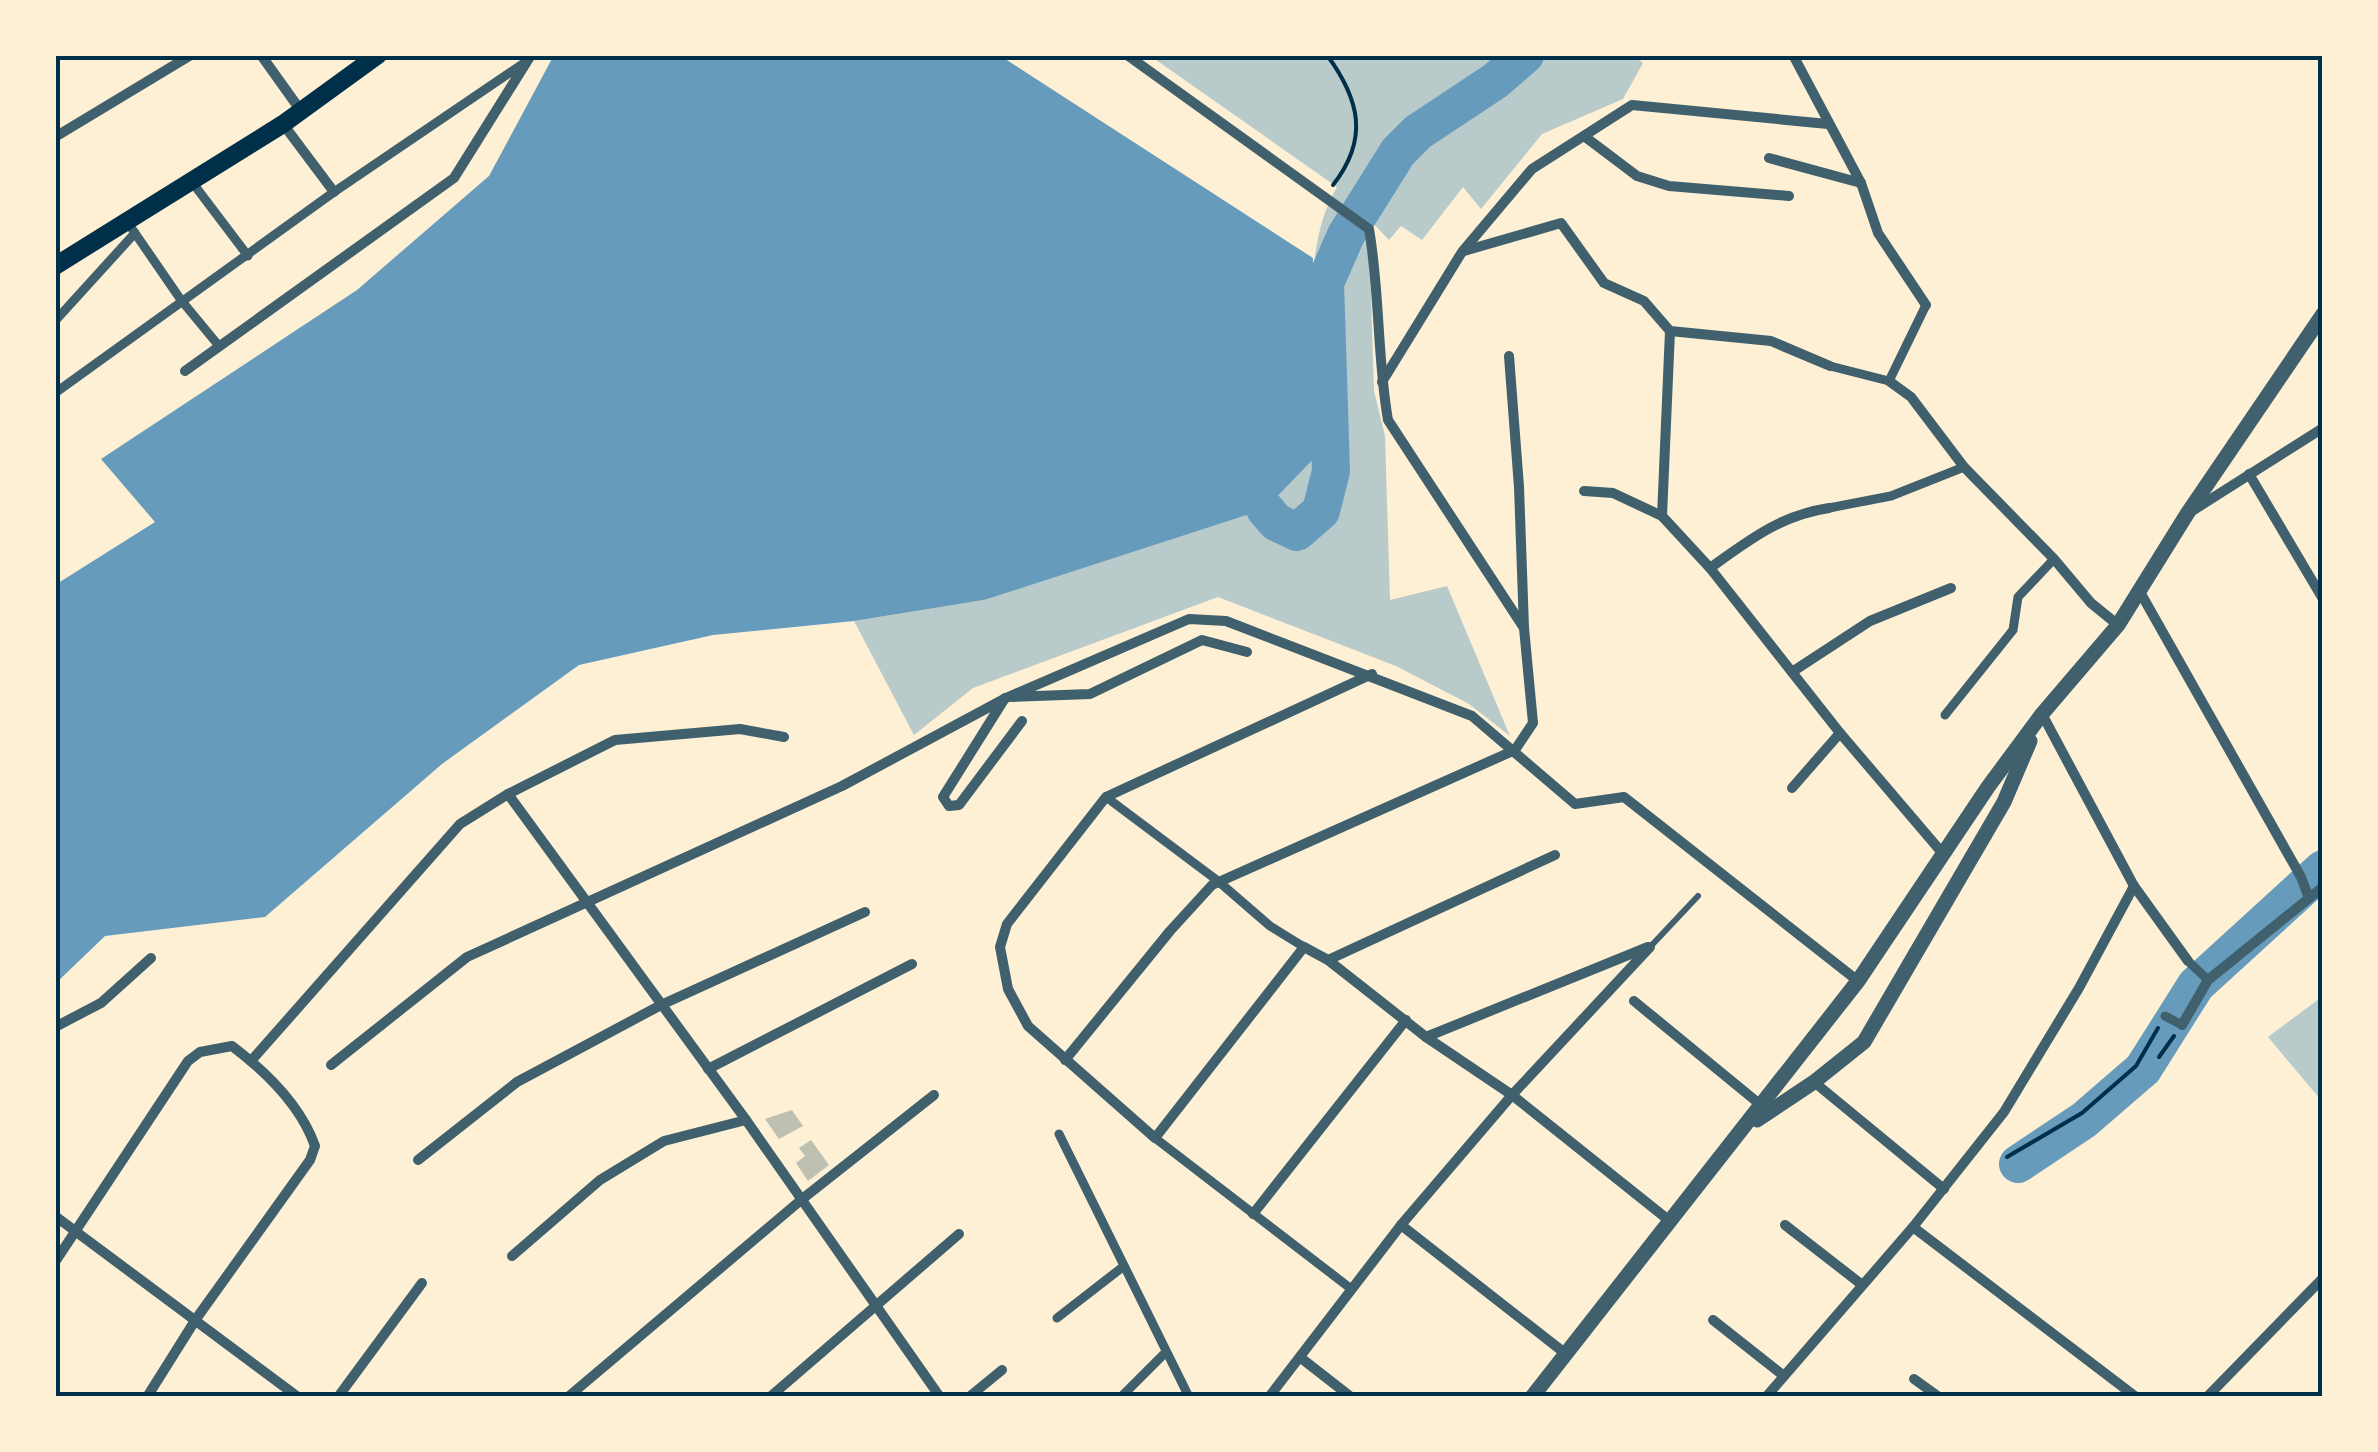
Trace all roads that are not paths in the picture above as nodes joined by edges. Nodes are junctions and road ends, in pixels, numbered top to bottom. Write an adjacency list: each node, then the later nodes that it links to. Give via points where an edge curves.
1 (191, 55): 11 (street)
2 (261, 55): 7 (street)
3 (378, 55): 7 (main road)
4 (1127, 55): 31 (street, via 1369,229)
5 (1793, 55): 9 (street)
6 (530, 58): 15 (street); 26 (street, via 454,178)
7 (301, 110): 8 (main road)
8 (283, 124): 13 (main road); 15 (street)
9 (1828, 124): 10 (street, via 1632,105); 14 (street)
10 (1584, 136): 16 (street, via 1637,176 1669,186); 18 (street, via 1532,170)
11 (55, 138)
12 (1769, 158): 14 (street)
13 (192, 182): 17 (main road); 19 (street)
14 (1861, 183): 22 (street, via 1878,233)
15 (334, 192): 19 (street)
16 (1789, 196)
17 (132, 228): 20 (main road); 21 (street); 24 (street)
18 (1462, 252): 25 (street, via 1561,223 1604,284 1644,301); 31 (street)
19 (248, 256): 21 (street)
20 (55, 266)
21 (181, 300): 26 (street); 32 (street)
22 (1926, 305): 30 (street)
23 (2323, 314): 38 (street)
24 (55, 322)
25 (1670, 331): 28 (street, via 1771,341); 39 (street)
26 (220, 346): 29 (street)
27 (1509, 356): 46 (street)
28 (1830, 366): 30 (street)
29 (185, 370)
30 (1889, 380): 34 (street, via 1911,397)
31 (1382, 382): 46 (street, via 1388,420)
32 (55, 394)
33 (2323, 428): 35 (street)
34 (1964, 467): 37 (street, via 1891,496); 40 (street)
35 (2249, 474): 38 (street); 44 (street)
36 (1584, 491): 39 (street, via 1613,493)
37 (1830, 508): 41 (street, via 1771,524)
38 (2187, 514): 43 (street)
39 (1662, 516): 41 (street)
40 (2054, 559): 45 (street); 52 (street, via 2018,597 2013,630)
41 (1710, 568): 48 (street)
42 (1951, 588): 48 (street, via 1870,621)
43 (2140, 592): 45 (street); 65 (street)
44 (2323, 598)
45 (2118, 625): 51 (street)
46 (1524, 628): 56 (street, via 1534,723)
47 (1247, 652): 50 (street, via 1202,640 1090,694)
48 (1792, 672): 54 (street)
49 (1372, 674): 50 (street, via 1226,621 1189,619); 56 (street, via 1472,716); 59 (street)
50 (1006, 698): 53 (street, via 943,797 949,806 958,804); 67 (street, via 842,786)
51 (2042, 714): 60 (street); 63 (street); 88 (street, via 2004,802 1864,1042)
52 (1944, 715)
53 (1022, 721)
54 (1840, 733): 57 (street); 60 (street)
55 (784, 738): 58 (street, via 740,730 615,740)
56 (1515, 750): 62 (street); 76 (street, via 1575,804 1624,796)
57 (1792, 788)
58 (508, 794): 67 (street); 85 (street, via 460,824)
59 (1106, 797): 62 (street); 84 (street, via 1007,924 1000,947 1008,989 1028,1026)
60 (1944, 854): 76 (street)
61 (1555, 855): 72 (street)
62 (1218, 882): 70 (street); 84 (street)
63 (2134, 886): 73 (street); 97 (street, via 2004,1112)
64 (2323, 888): 65 (street)
65 (2309, 895): 75 (street)
66 (1698, 896): 69 (lane)
67 (588, 904): 78 (street); 86 (street, via 466,957)
68 (865, 912): 78 (street)
69 (1650, 946): 83 (street); 90 (street)
70 (1304, 947): 72 (street); 95 (street)
71 (151, 958): 82 (street, via 101,1003)
72 (1328, 960): 80 (street)
73 (2188, 961): 75 (street)
74 (912, 964): 87 (street)
75 (2208, 980): 81 (street)
76 (1858, 981): 91 (street)
77 (1634, 1001): 91 (street)
78 (660, 1005): 87 (street); 96 (street, via 517,1082)
79 (2165, 1016): 81 (street)
80 (1406, 1020): 83 (street); 99 (street)
81 (2182, 1025)
82 (55, 1027)
83 (1426, 1037): 90 (street)
84 (1065, 1060): 95 (street)
85 (251, 1061): 105 (street, via 232,1046 188,1061); 116 (street, via 299,1114 315,1146)
86 (330, 1065)
87 (708, 1069): 92 (street)
88 (1814, 1082): 93 (street); 97 (street)
89 (934, 1095): 98 (street)
90 (1512, 1096): 101 (street); 102 (street)
91 (1762, 1106): 93 (street)
92 (746, 1120): 98 (street); 107 (street, via 664,1141 600,1180)
93 (1746, 1127): 101 (street)
94 (1058, 1134): 109 (street)
95 (1155, 1138): 99 (street)
96 (418, 1160)
97 (1944, 1189): 104 (street)
98 (801, 1200): 114 (street); 127 (street)
99 (1253, 1214): 113 (street)
100 (55, 1216): 105 (street)
101 (1670, 1222): 119 (street)
102 (1400, 1225): 113 (street); 119 (street)
103 (1785, 1225): 112 (street)
104 (1913, 1227): 112 (street); 138 (street)
105 (74, 1231): 108 (street); 116 (street)
106 (959, 1234): 114 (street)
107 (512, 1256)
108 (55, 1262)
109 (1124, 1266): 115 (street); 118 (street)
110 (2323, 1278): 139 (street)
111 (422, 1283): 126 (street)
112 (1861, 1284): 122 (street)
113 (1350, 1288): 120 (street)
114 (874, 1305): 128 (street); 129 (street)
115 (1057, 1318)
116 (196, 1319): 124 (street); 125 (street)
117 (1713, 1320): 122 (street)
118 (1166, 1352): 131 (street); 132 (street)
119 (1566, 1354): 135 (street)
120 (1301, 1358): 133 (street); 134 (street)
121 (1002, 1370): 130 (street)
122 (1784, 1376): 136 (street)
123 (1914, 1379): 137 (street)
124 (147, 1397)
125 (298, 1397)
126 (338, 1397)
127 (568, 1397)
128 (770, 1397)
129 (940, 1397)
130 (968, 1397)
131 (1121, 1397)
132 (1189, 1397)
133 (1269, 1397)
134 (1351, 1397)
135 (1532, 1397)
136 (1766, 1397)
137 (1938, 1397)
138 (2136, 1397)
139 (2207, 1397)

